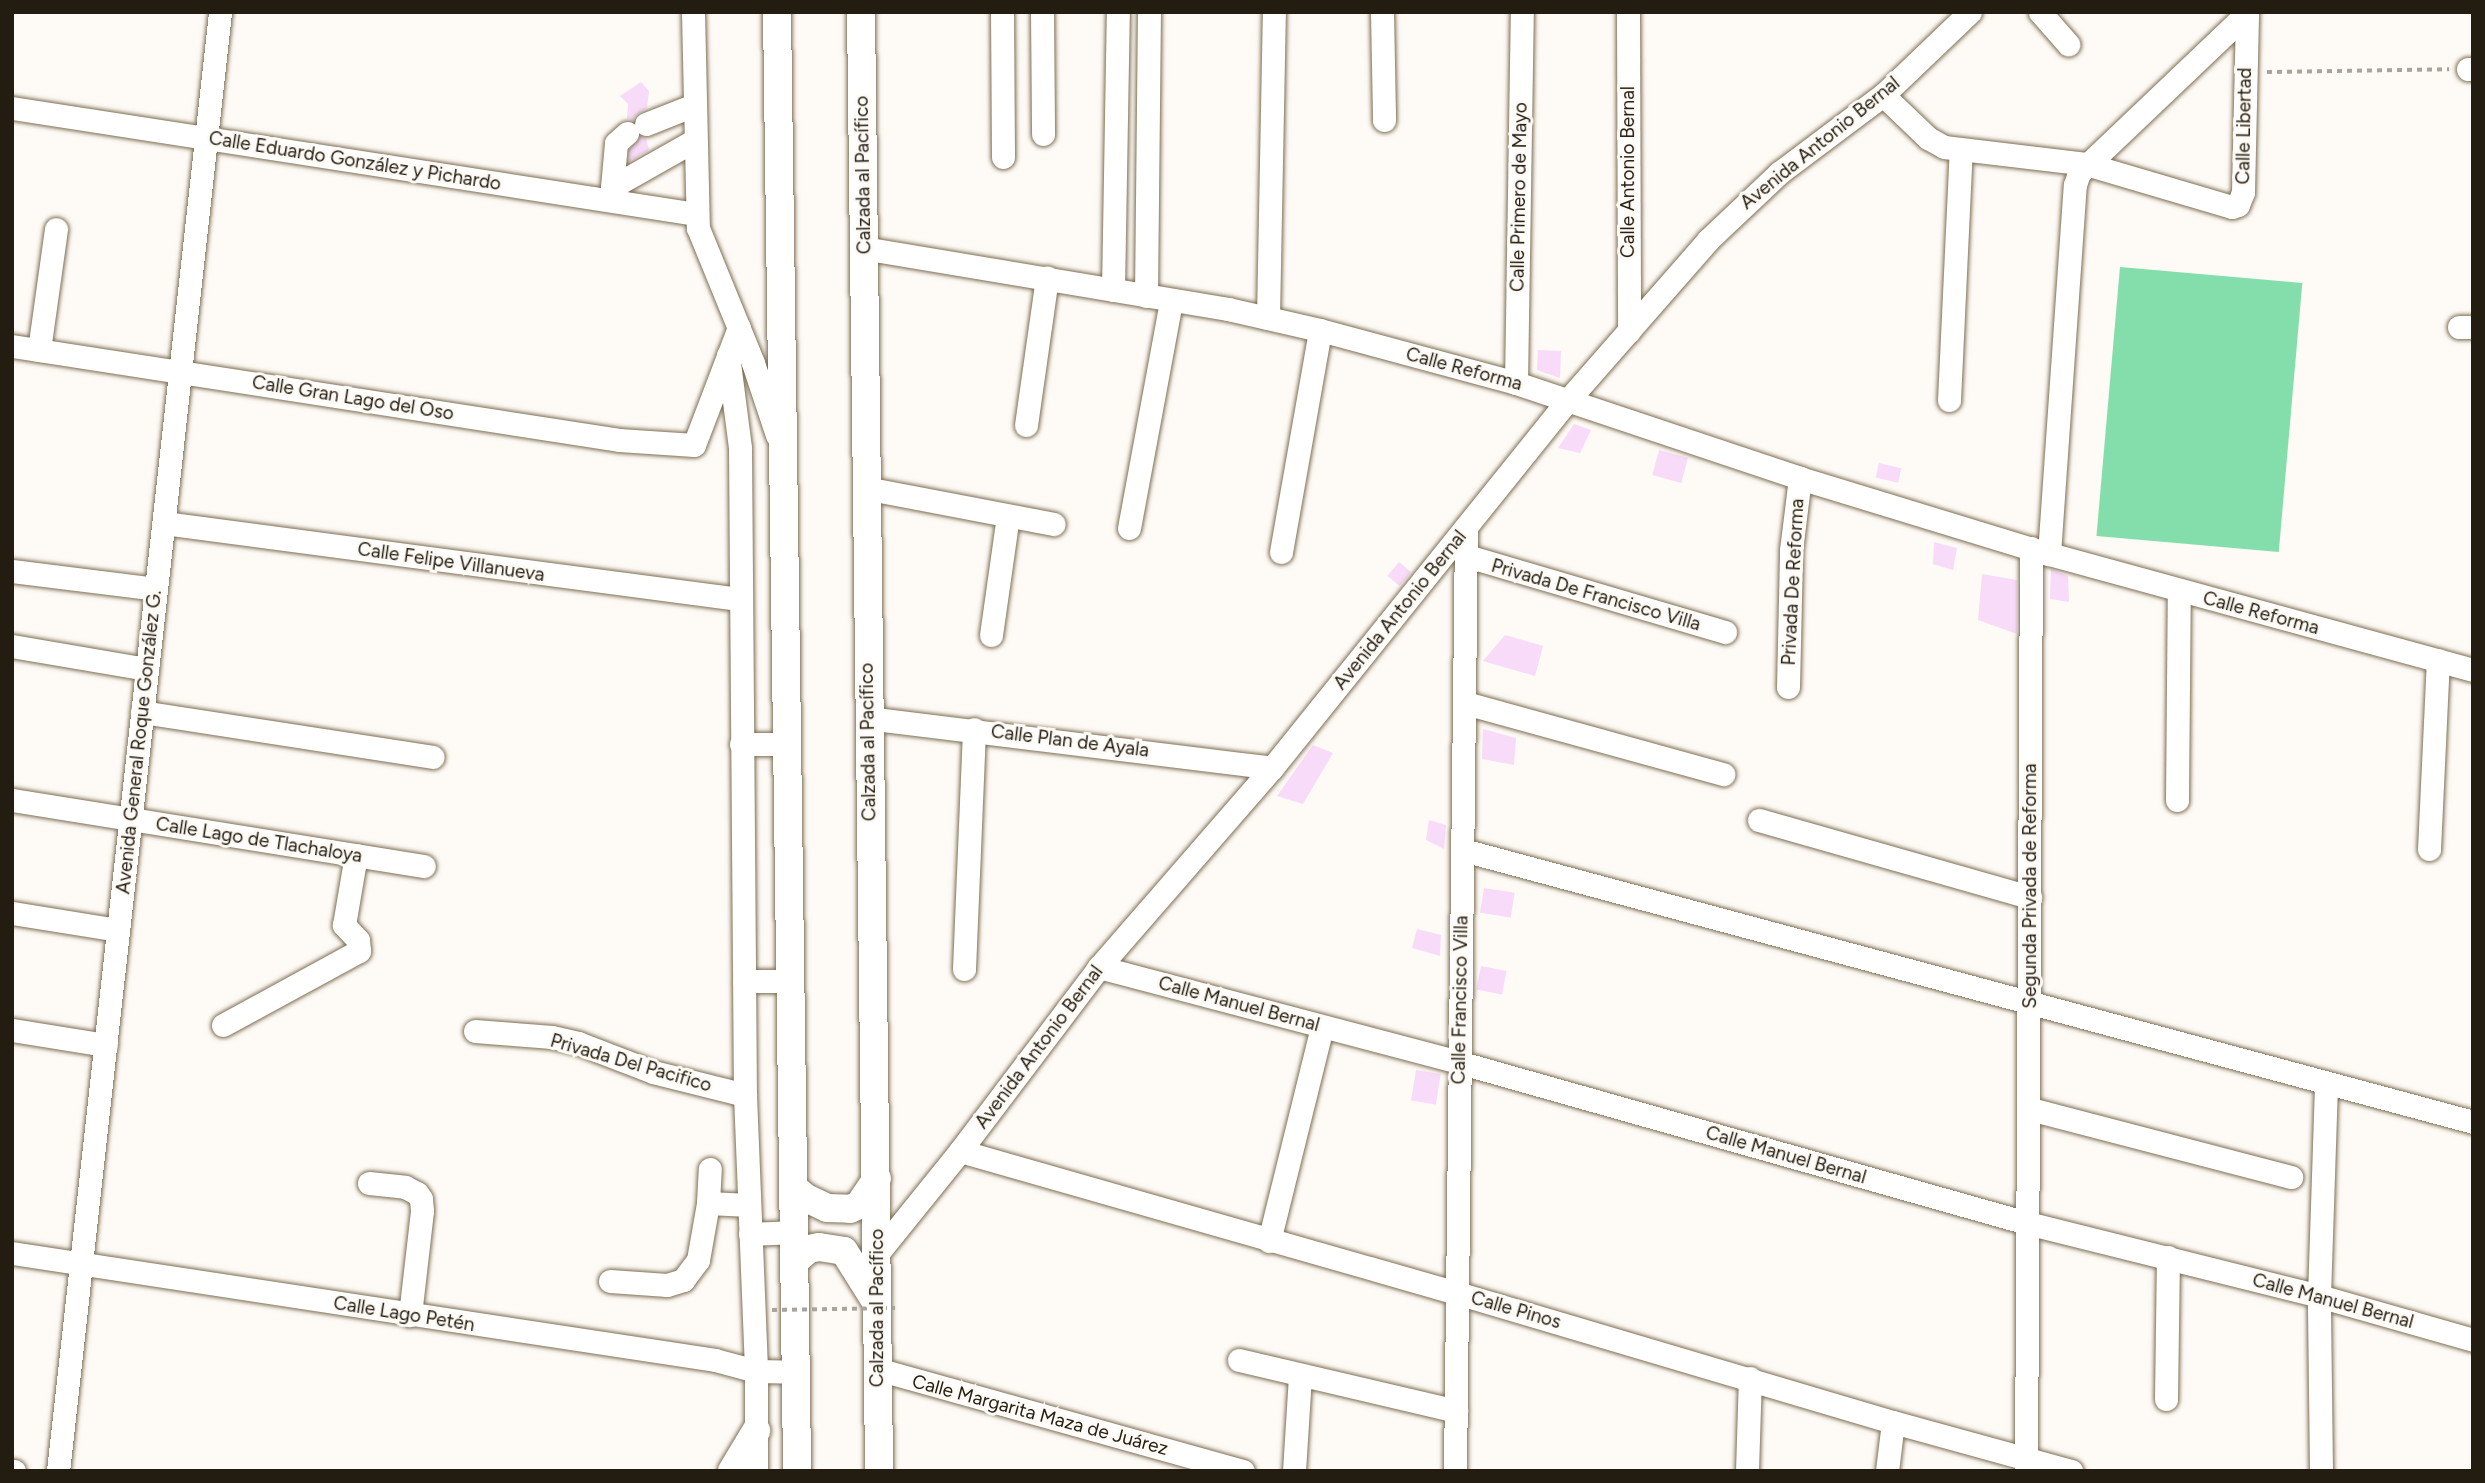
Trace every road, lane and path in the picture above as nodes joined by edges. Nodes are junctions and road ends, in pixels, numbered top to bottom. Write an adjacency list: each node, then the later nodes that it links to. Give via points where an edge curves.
1 (220, 12): 24 (street, Avenida General Roque González G.)
2 (693, 12): 20 (street)
3 (777, 12): 49 (main road)
4 (861, 12): 32 (main road, Calzada al Pacífico)
5 (1002, 12): 27 (street)
6 (1042, 12): 23 (street)
7 (1118, 12): 34 (street)
8 (1149, 12): 35 (street)
9 (1274, 12): 37 (street)
10 (1382, 12): 22 (street)
11 (1522, 12): 45 (street, Calle Primero de Mayo)
12 (1628, 12): 40 (street, Calle Antonio Bernal)
13 (1970, 12): 19 (street, Avenida Antonio Bernal)
14 (2040, 12): 16 (street)
15 (2247, 13): 18 (street, Calle Libertad); 28 (street, Calle Libertad)
16 (2068, 44)
17 (2470, 69): 18 (path)
18 (2244, 72): 28 (street, Calle Libertad, via 2243,192 2238,205 2226,206)
19 (1883, 95): 26 (street, Calle Libertad, via 1928,138); 40 (street, Avenida Antonio Bernal, via 1808,149 1738,209)
20 (694, 105): 25 (street); 29 (street, via 636,128 615,143)
21 (12, 108): 24 (street, Calle Eduardo González y Pichardo)
22 (1384, 120)
23 (1043, 134)
24 (207, 138): 29 (street, Calle Eduardo González y Pichardo); 44 (street, Avenida General Roque González G.)
25 (695, 140): 29 (street); 30 (street)
26 (1961, 150): 28 (street, Calle Libertad); 47 (street)
27 (1003, 157)
28 (2086, 164): 57 (street, via 2075,185)
29 (612, 194): 30 (street, Calle Eduardo González y Pichardo)
30 (697, 214): 38 (street, via 702,242)
31 (56, 229): 42 (street)
32 (863, 248): 33 (street, Calle Reforma); 51 (main road, Calzada al Pacífico)
33 (1047, 277): 34 (street, Calle Reforma); 48 (street)
34 (1113, 290): 35 (street, Calle Reforma)
35 (1146, 296): 36 (street, Calle Reforma)
36 (1171, 301): 37 (street, Calle Reforma); 55 (street)
37 (1268, 318): 39 (street, Calle Reforma)
38 (739, 327): 43 (street); 49 (street)
39 (1320, 330): 45 (street, Calle Reforma); 58 (street)
40 (1629, 331): 46 (street, Avenida Antonio Bernal)
41 (12, 346): 42 (street, Calle Gran Lago del Oso)
42 (39, 350): 44 (street, Calle Gran Lago del Oso)
43 (728, 355): 44 (street, Calle Gran Lago del Oso, via 694,445 619,440); 63 (street, via 740,448)
44 (180, 370): 53 (street, Avenida General Roque González G.)
45 (1516, 383): 46 (street, Calle Reforma)
46 (1569, 399): 50 (street, Calle Reforma); 56 (street, Avenida Antonio Bernal)
47 (1949, 400)
48 (1026, 425)
49 (782, 454): 76 (main road)
50 (1800, 478): 57 (street, Calle Reforma); 70 (street, Privada De Reforma, via 1791,550)
51 (865, 488): 52 (street); 73 (main road, Calzada al Pacífico)
52 (1008, 516): 54 (street); 65 (street)
53 (164, 523): 61 (street, Avenida General Roque González G.); 63 (street, Calle Felipe Villanueva)
54 (1054, 524)
55 (1129, 528)
56 (1466, 529): 59 (street, Calle Francisco Villa); 78 (street, Avenida Antonio Bernal)
57 (2040, 551): 62 (street, Calle Reforma); 88 (street, Segunda Privada de Reforma)
58 (1281, 552)
59 (1467, 556): 64 (street, Privada De Francisco Villa); 71 (street, Calle Francisco Villa)
60 (12, 571): 61 (street)
61 (156, 589): 68 (street, Avenida General Roque González G.)
62 (2179, 591): 67 (street, Calle Reforma); 81 (street)
63 (739, 599): 75 (street)
64 (1725, 632)
65 (991, 635)
66 (12, 646): 68 (street)
67 (2438, 660): 69 (street, Calle Reforma); 84 (street)
68 (147, 669): 72 (street, Avenida General Roque González G.)
69 (2473, 670)
70 (1788, 687)
71 (1465, 703): 79 (street); 85 (street, Calle Francisco Villa)
72 (142, 712): 77 (street); 82 (street, Avenida General Roque González G.)
73 (867, 718): 74 (street, Calle Plan de Ayala); 109 (main road, Calzada al Pacífico)
74 (974, 729): 78 (street, Calle Plan de Ayala); 92 (street)
75 (741, 744): 76 (street); 93 (street)
76 (787, 744): 94 (main road)
77 (433, 757)
78 (1272, 768): 91 (street, Avenida Antonio Bernal)
79 (1723, 774)
80 (12, 800): 82 (street, Calle Lago de Tlachaloya)
81 (2177, 800)
82 (130, 820): 86 (street, Calle Lago de Tlachaloya); 90 (street, Avenida General Roque González G.)
83 (1759, 820): 88 (street)
84 (2429, 849)
85 (1463, 850): 95 (street); 101 (street, Calle Francisco Villa)
86 (356, 855): 87 (street, Calle Lago de Tlachaloya); 96 (street, via 344,925 358,940 359,951)
87 (424, 866)
88 (2030, 897): 95 (street, Segunda Privada de Reforma)
89 (12, 914): 90 (street)
90 (118, 930): 100 (street, Avenida General Roque González G.)
91 (1099, 967): 97 (street, Calle Manuel Bernal); 106 (street, Avenida Antonio Bernal)
92 (964, 969)
93 (744, 981): 94 (street); 103 (street)
94 (791, 981): 111 (main road)
95 (2030, 1005): 102 (street); 104 (street, Segunda Privada de Reforma)
96 (223, 1025)
97 (1322, 1027): 101 (street, Calle Manuel Bernal); 117 (street)
98 (12, 1030): 100 (street)
99 (475, 1031): 103 (street, Privada Del Pacifico, via 578,1043 653,1072)
100 (106, 1045): 122 (street, Avenida General Roque González G.)
101 (1458, 1062): 114 (street, Calle Manuel Bernal); 124 (street, Calle Francisco Villa)
102 (2326, 1084): 105 (street); 125 (street)
103 (745, 1095): 113 (street)
104 (2030, 1109): 108 (street); 114 (street, Segunda Privada de Reforma)
105 (2473, 1122)
106 (960, 1151): 117 (street, Calle Pinos); 119 (street, Avenida Antonio Bernal)
107 (710, 1169): 112 (street)
108 (2291, 1177)
109 (877, 1178): 111 (main road, via 859,1205 850,1209 827,1208); 119 (main road, Calzada al Pacífico)
110 (369, 1183): 128 (street, via 405,1187 421,1199)
111 (794, 1188): 115 (main road)
112 (708, 1203): 113 (street); 123 (street, via 698,1260 683,1280 667,1285)
113 (749, 1205): 116 (street)
114 (2027, 1223): 120 (street, Calle Manuel Bernal); 140 (street)
115 (794, 1232): 116 (street); 121 (main road)
116 (750, 1234): 132 (street)
117 (1269, 1241): 124 (street, Calle Pinos)
118 (12, 1253): 122 (street, Calle Lago Petén)
119 (877, 1254): 126 (main road, Calzada al Pacífico)
120 (2168, 1257): 125 (street, Calle Manuel Bernal); 136 (street)
121 (795, 1261): 126 (main road, via 819,1247 844,1251); 133 (main road)
122 (82, 1264): 128 (street, Calle Lago Petén); 141 (street, Avenida General Roque González G.)
123 (610, 1281)
124 (1457, 1293): 135 (street, Calle Pinos); 137 (street, Calle Francisco Villa)
125 (2319, 1296): 129 (street, Calle Manuel Bernal); 152 (street)
126 (886, 1306): 127 (path, bridge); 131 (main road, Calzada al Pacífico)
127 (772, 1310)
128 (410, 1315): 132 (street, Calle Lago Petén, via 715,1360)
129 (2473, 1340)
130 (1238, 1360): 134 (street)
131 (877, 1370): 145 (main road, Calzada al Pacífico); 146 (street, Calle Margarita Maza de Juárez)
132 (756, 1371): 133 (street, Calle Lago Petén); 139 (street)
133 (795, 1372): 144 (main road)
134 (1300, 1375): 137 (street); 147 (street)
135 (1750, 1378): 138 (street, Calle Pinos); 149 (street)
136 (2166, 1399)
137 (1456, 1410): 148 (street, Calle Francisco Villa)
138 (1893, 1422): 140 (street, Calle Pinos); 150 (street)
139 (756, 1431): 142 (main road); 143 (street)
140 (2025, 1465): 151 (street, Calle Pinos)
141 (58, 1471)
142 (732, 1471)
143 (756, 1471)
144 (797, 1471)
145 (879, 1471)
146 (1243, 1471)
147 (1294, 1471)
148 (1455, 1471)
149 (1747, 1471)
150 (1887, 1471)
151 (2071, 1471)
152 (2321, 1471)

